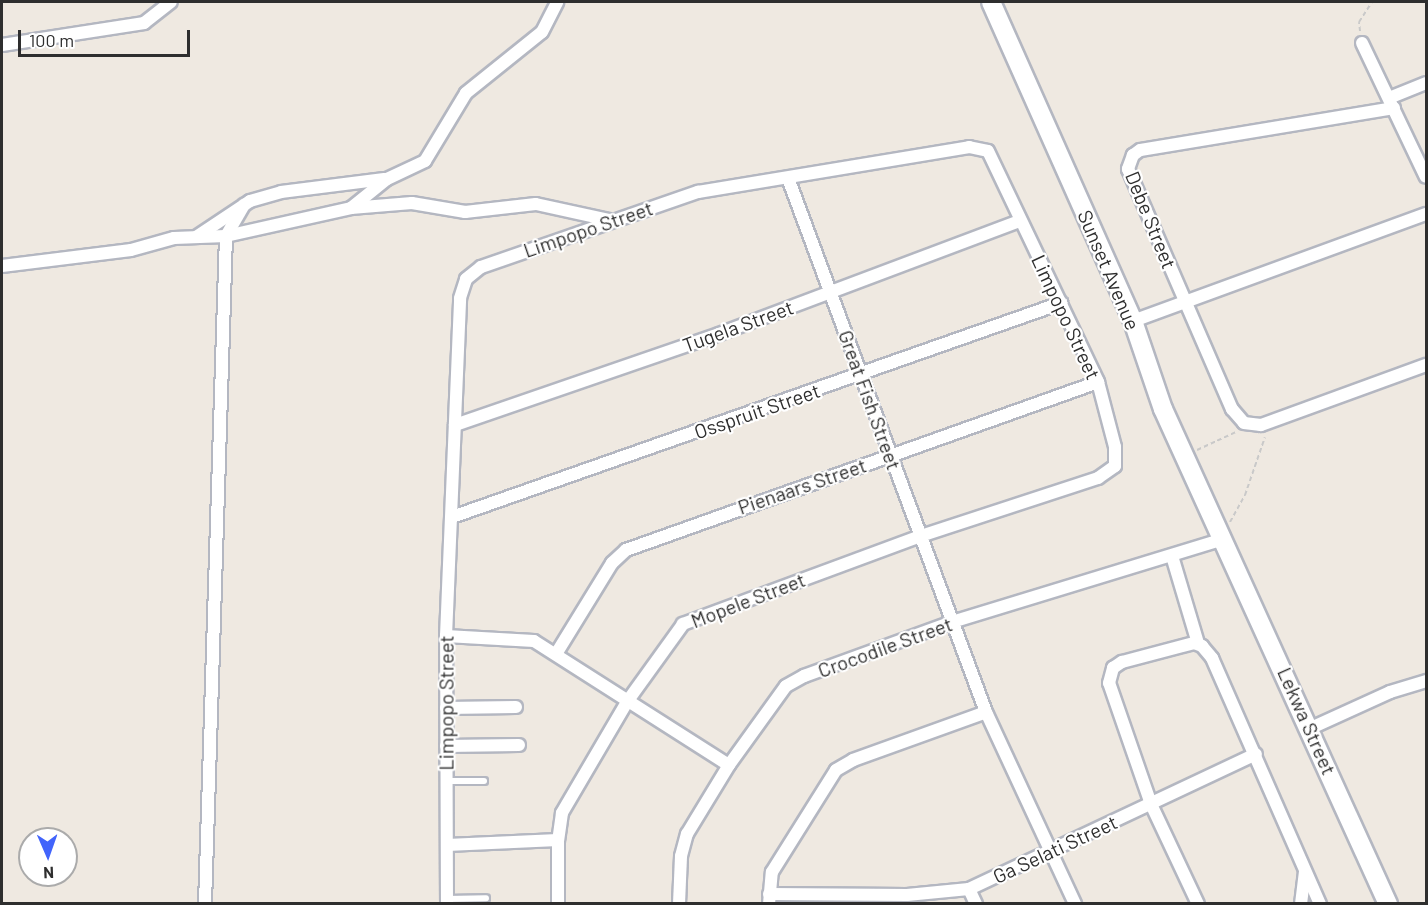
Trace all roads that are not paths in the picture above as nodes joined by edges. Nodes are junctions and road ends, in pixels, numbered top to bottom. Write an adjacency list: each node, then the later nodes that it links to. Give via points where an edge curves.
1 (171, 2): 5 (street, via 144,23)
2 (557, 2): 10 (street, via 542,32 466,93 425,161)
3 (991, 2): 22 (street, Sunset Avenue)
4 (1362, 43): 7 (street)
5 (2, 45)
6 (1426, 83): 7 (street)
7 (1392, 103): 8 (street); 21 (street, Debe Street, via 1140,150 1133,155 1129,163 1131,177)
8 (1426, 177)
9 (788, 178): 14 (street, Limpopo Street, via 698,192); 15 (street, Limpopo Street, via 969,147 988,152); 19 (street, Great Fish Street)
10 (387, 179): 11 (street, via 281,192); 12 (street)
11 (244, 205): 16 (street); 17 (street)
12 (351, 208): 14 (street, via 412,203 465,212 536,204); 16 (street)
13 (1426, 214): 21 (street)
14 (613, 221): 26 (street, Limpopo Street, via 481,267 466,279 460,298)
15 (1019, 221): 19 (street, Tugela Street); 20 (street, Limpopo Street)
16 (226, 236): 17 (street); 59 (street)
17 (195, 237): 18 (street, via 84,257)
18 (2, 266)
19 (830, 291): 24 (street, Great Fish Street); 26 (street, Tugela Street)
20 (1061, 303): 24 (street, Osspruit Street); 25 (street, Limpopo Street)
21 (1185, 303): 22 (street); 23 (street, Debe Street, via 1232,409 1248,425 1269,422)
22 (1133, 321): 31 (street, Sunset Avenue, via 1152,383)
23 (1426, 365)
24 (861, 375): 27 (street, Great Fish Street); 29 (street, Osspruit Street)
25 (1098, 382): 27 (street, Pienaars Street); 28 (street, Limpopo Street, via 1117,455)
26 (455, 425): 29 (street, Limpopo Street)
27 (891, 455): 30 (street, Great Fish Street); 36 (street, Pienaars Street, via 626,549 612,563)
28 (1111, 471): 30 (street, Mopele Street)
29 (452, 517): 34 (street, Limpopo Street)
30 (918, 537): 33 (street, Great Fish Street); 38 (street, Mopele Street, via 692,619 670,638)
31 (1224, 539): 32 (street, Crocodile Street); 42 (street, Lekwa Street)
32 (1172, 555): 33 (street, Crocodile Street); 35 (street)
33 (952, 622): 41 (street, Great Fish Street); 46 (street, Crocodile Street, via 794,681 776,697)
34 (446, 636): 36 (street, via 525,639); 40 (street, Limpopo Street)
35 (1198, 643): 45 (street, via 1212,658); 49 (street, via 1122,662 1110,674 1111,694)
36 (556, 654): 38 (street)
37 (1426, 681): 42 (street, via 1390,692)
38 (627, 702): 46 (street); 50 (street, Mopele Street, via 567,803)
39 (516, 707): 40 (street)
40 (446, 708): 44 (street, Limpopo Street)
41 (986, 712): 52 (street, Great Fish Street); 56 (street, via 852,760 836,770 776,863)
42 (1311, 729): 67 (street, Lekwa Street)
43 (519, 744): 44 (street)
44 (446, 746): 48 (street, Limpopo Street)
45 (1256, 754): 49 (street, Ga Selati Street); 53 (street)
46 (729, 765): 61 (street, Crocodile Street, via 683,844)
47 (484, 781): 48 (lane)
48 (446, 782): 51 (street, Limpopo Street)
49 (1151, 804): 52 (street, Ga Selati Street); 64 (street)
50 (558, 840): 51 (street); 60 (street, Mopele Street)
51 (447, 845): 58 (street, Limpopo Street)
52 (1050, 851): 54 (street, Ga Selati Street); 63 (street, Great Fish Street)
53 (1305, 870): 65 (street); 66 (street)
54 (969, 889): 57 (street, Ga Selati Street); 62 (street)
55 (486, 898): 58 (lane)
56 (769, 899): 57 (street, Ga Selati Street)
57 (907, 899)
58 (447, 901)
59 (205, 903)
60 (558, 903)
61 (679, 903)
62 (976, 903)
63 (1075, 903)
64 (1198, 903)
65 (1300, 903)
66 (1320, 903)
67 (1388, 903)

